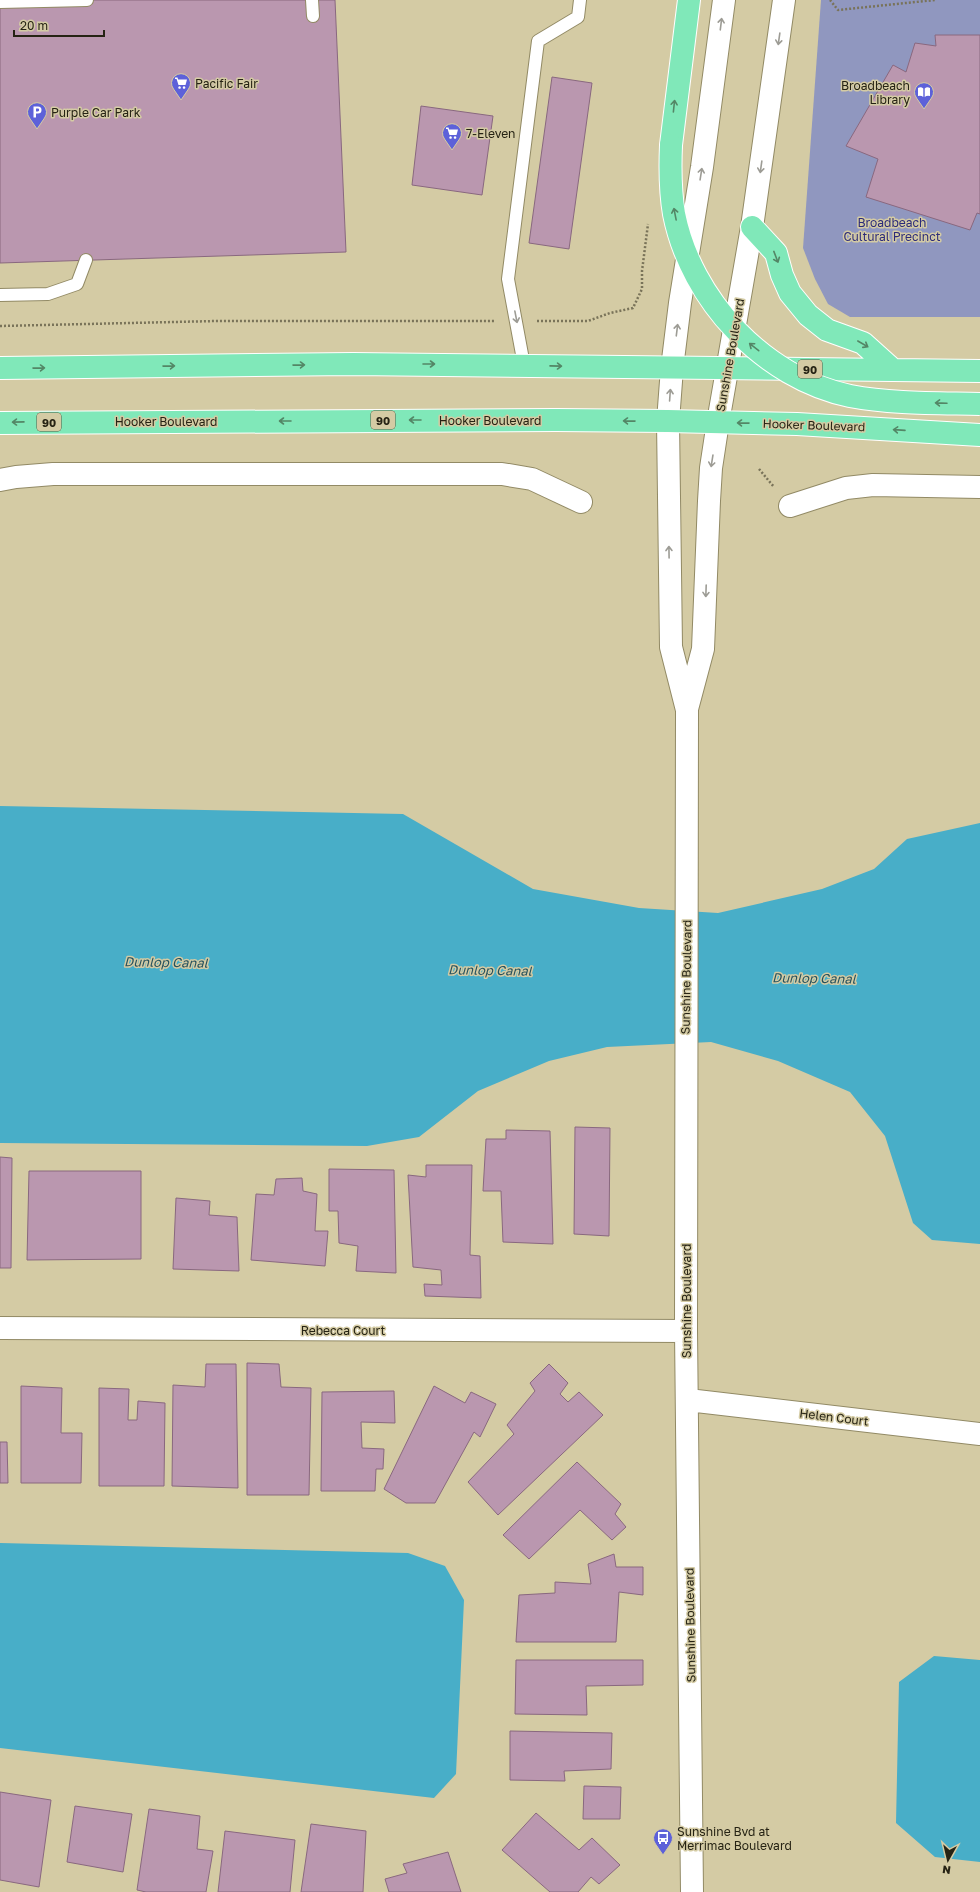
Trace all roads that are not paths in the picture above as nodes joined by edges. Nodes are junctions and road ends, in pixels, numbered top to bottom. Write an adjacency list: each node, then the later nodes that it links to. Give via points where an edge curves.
1 (87, 0): 7 (lane)
2 (312, 0): 8 (lane)
3 (580, 0): 12 (lane, one-way to 12, via 578,17 538,41 508,279)
4 (688, 0): 18 (main road, one-way to 4, bridge, via 875,400 848,395 797,376 746,340 707,294 683,246 671,192 670,145)
5 (724, 0): 14 (street, Sunshine Boulevard, one-way to 5)
6 (784, 0): 9 (street, Sunshine Boulevard, one-way to 9)
7 (0, 2)
8 (313, 16)
9 (752, 227): 15 (street, Sunshine Boulevard); 16 (main road, one-way to 16, via 776,253 790,293 808,315 827,330 863,343)
10 (86, 260): 11 (lane, via 78,284 48,294)
11 (0, 295)
12 (524, 365): 13 (main road, 90, one-way to 12, via 345,364); 14 (main road, 90, one-way to 14)
13 (0, 368)
14 (672, 368): 15 (main road, 90); 19 (street, Sunshine Boulevard, one-way to 14)
15 (727, 368): 16 (main road, 90); 21 (street, Sunshine Boulevard)
16 (893, 370): 17 (main road, 90)
17 (980, 371)
18 (980, 404)
19 (668, 421): 20 (main road, Hooker Boulevard / 90, one-way to 20); 21 (main road, Hooker Boulevard / 90); 27 (street, Sunshine Boulevard, one-way to 19, via 671,647)
20 (0, 422)
21 (718, 422): 22 (main road, Hooker Boulevard / 90, one-way to 21); 27 (street, Sunshine Boulevard, one-way to 27, via 711,468 704,649)
22 (980, 435)
23 (0, 480): 25 (street, via 54,474 502,474 532,479)
24 (980, 488): 26 (street, via 873,485 846,488)
25 (581, 502)
26 (790, 506)
27 (687, 710): 29 (street, Sunshine Boulevard)
28 (0, 1328): 29 (street, Rebecca Court)
29 (686, 1331): 30 (street, Sunshine Boulevard)
30 (688, 1400): 31 (street, Helen Court); 32 (street, Sunshine Boulevard)
31 (980, 1434)
32 (692, 1892)

